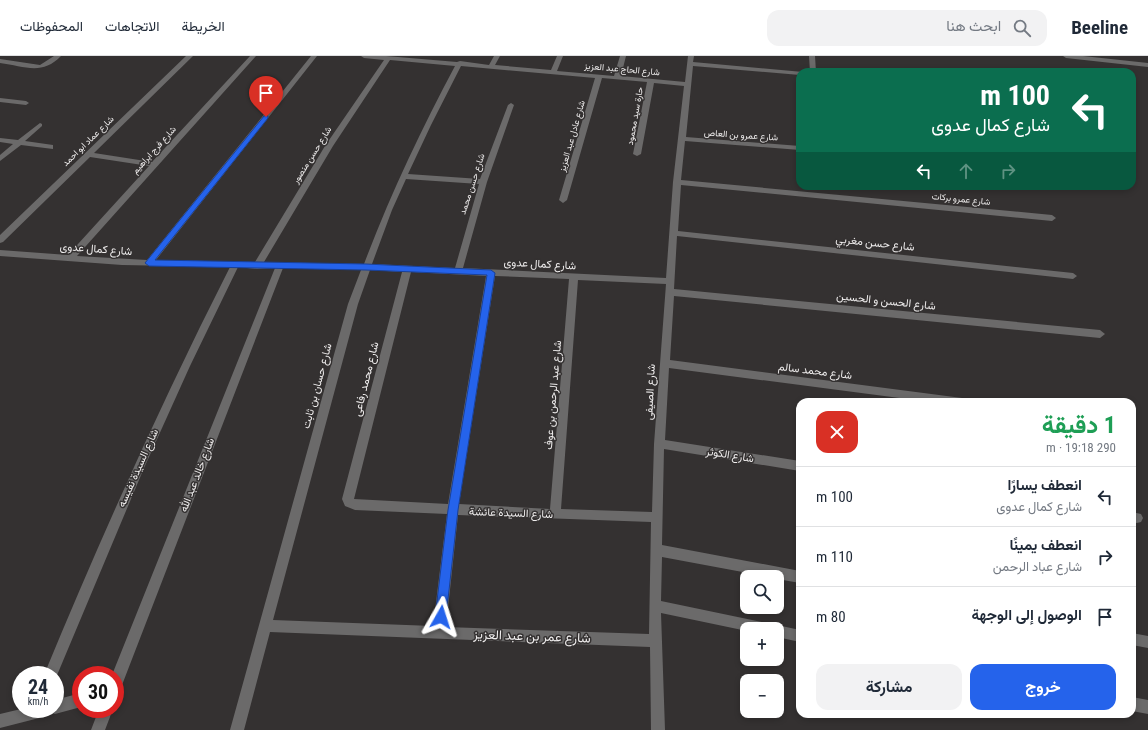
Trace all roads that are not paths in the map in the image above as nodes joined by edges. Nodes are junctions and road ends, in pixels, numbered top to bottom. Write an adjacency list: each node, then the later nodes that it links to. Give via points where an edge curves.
1 (58, 56): 13 (street, via 40,67)
2 (190, 56): 34 (street, شارع عماد ابو احمد)
3 (253, 56): 36 (street, شارع فرج ابراهيم)
4 (314, 56): 46 (street)
5 (364, 56): 11 (street, شارع الحاج عبد العزيز)
6 (497, 56): 16 (street)
7 (560, 56): 18 (street)
8 (623, 56): 21 (street)
9 (812, 56): 17 (street)
10 (1066, 56): 15 (street)
11 (388, 59): 14 (street, شارع الحاج عبد العزيز); 48 (street, شارع حسن منصور, via 325,152)
12 (691, 60): 19 (street); 23 (street, شارع الصيفى)
13 (0, 61)
14 (460, 63): 16 (street, شارع الحاج عبد العزيز); 37 (street, شارع حسان بن ثابت, via 427,125)
15 (1148, 65)
16 (492, 66): 18 (street, شارع الحاج عبد العزيز)
17 (813, 68)
18 (553, 72): 20 (street, شارع الحاج عبد العزيز)
19 (796, 73)
20 (599, 76): 21 (street, شارع الحاج عبد العزيز); 40 (street, شارع عادل عبد العزيز)
21 (617, 78): 22 (street, شارع الحاج عبد العزيز)
22 (651, 81): 23 (street, شارع الحاج عبد العزيز); 33 (street, حارة سيد محمود)
23 (688, 84): 28 (street, شارع الصيفى)
24 (0, 100): 25 (street)
25 (26, 103)
26 (511, 105): 38 (street, شارع حسن محمد)
27 (40, 125): 30 (street)
28 (681, 139): 32 (street, شارع عمرو بن العاص); 39 (street, شارع الصيفى)
29 (0, 140): 30 (street)
30 (19, 143): 31 (street); 35 (street)
31 (50, 147)
32 (796, 148)
33 (637, 154)
34 (89, 155): 36 (street); 43 (street, شارع عماد ابو احمد)
35 (0, 159)
36 (154, 165): 45 (street, شارع فرج ابراهيم)
37 (404, 176): 38 (street); 50 (street, شارع حسان بن ثابت)
38 (483, 182): 52 (street, شارع حسن محمد)
39 (677, 182): 41 (street, شارع عمرو بركات); 42 (street, شارع الصيفى)
40 (563, 200)
41 (1052, 218)
42 (674, 232): 54 (street, شارع حسن مغربي); 56 (street, شارع الصيفى)
43 (0, 240)
44 (0, 253): 45 (street, شارع كمال عدوى)
45 (70, 258): 46 (street, شارع كمال عدوى)
46 (149, 263): 47 (street, شارع كمال عدوى)
47 (235, 265): 48 (street, شارع كمال عدوى); 77 (street, شارع السيدة نفيسه, via 172,391 140,462)
48 (257, 266): 49 (street, شارع كمال عدوى)
49 (280, 266): 50 (street, شارع كمال عدوى); 78 (street, شارع خالد عبد الله)
50 (366, 267): 51 (street, شارع كمال عدوى); 70 (street, شارع حسان بن ثابت, via 338,357)
51 (407, 269): 52 (street, شارع كمال عدوى); 62 (street, شارع محمد رفاعى)
52 (458, 271): 53 (street, شارع كمال عدوى)
53 (491, 273): 55 (street, شارع كمال عدوى); 63 (street)
54 (1073, 276)
55 (574, 277): 56 (street, شارع كمال عدوى); 64 (street, شارع عبد الرحمن بن عوف)
56 (670, 286): 57 (street, شارع الحسن و الحسين); 58 (street, شارع الصيفى)
57 (1100, 334)
58 (664, 363): 59 (street, شارع محمد سالم); 60 (street, شارع الصيفى)
59 (931, 398)
60 (660, 444): 61 (street, شارع الكوثر); 65 (street, شارع الصيفى)
61 (796, 465)
62 (349, 495): 63 (street, شارع السيدة عائشة, via 349,502 355,505)
63 (453, 510): 64 (street, شارع السيدة عائشة); 71 (street)
64 (555, 514): 65 (street, شارع السيدة عائشة)
65 (657, 517): 66 (street, شارع الصيفى)
66 (657, 550): 67 (street); 68 (street, شارع الصيفى)
67 (796, 576)
68 (655, 606): 69 (street); 75 (street, شارع الصيفى)
69 (740, 624)
70 (266, 626): 71 (street, شارع عمر بن عبد العزيز); 85 (street, شارع حسان بن ثابت)
71 (439, 632): 75 (street, شارع عمر بن عبد العزيز)
72 (784, 633): 73 (street)
73 (796, 635)
74 (1136, 640): 76 (street)
75 (655, 641): 86 (street, شارع الصيفى)
76 (1148, 642)
77 (55, 666)
78 (122, 666)
79 (1136, 705): 80 (street)
80 (1148, 707)
81 (12, 718): 83 (street)
82 (103, 718): 84 (street)
83 (0, 721)
84 (98, 730)
85 (237, 730)
86 (658, 730)

